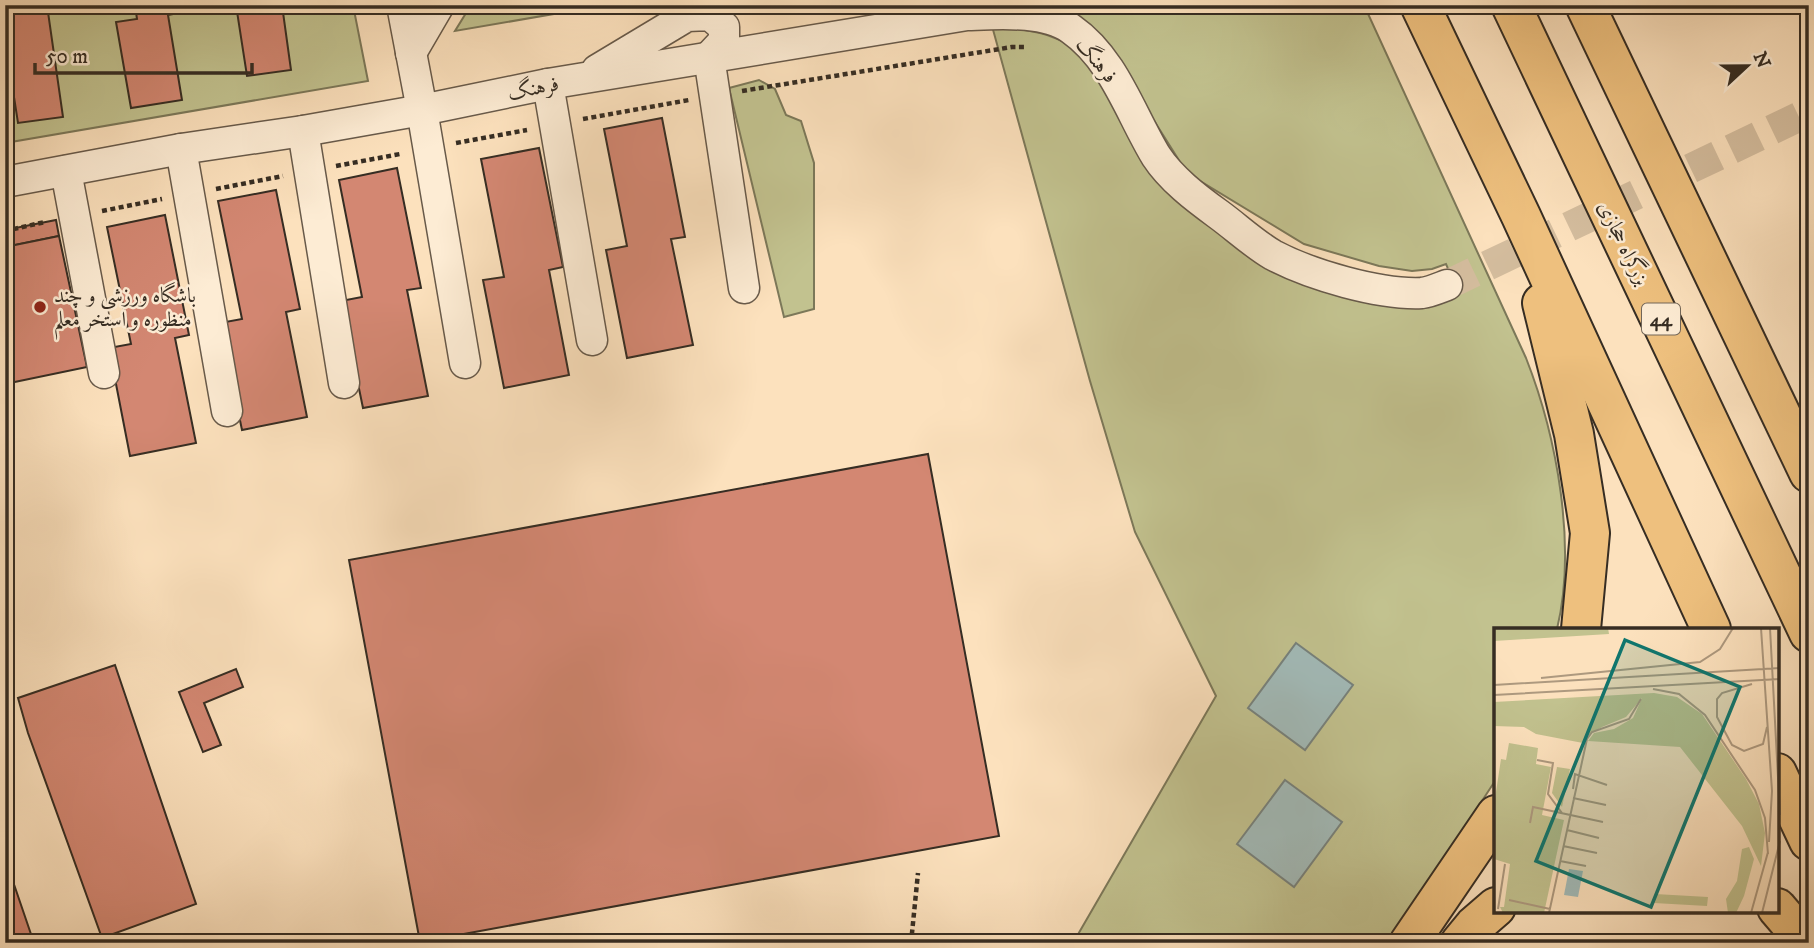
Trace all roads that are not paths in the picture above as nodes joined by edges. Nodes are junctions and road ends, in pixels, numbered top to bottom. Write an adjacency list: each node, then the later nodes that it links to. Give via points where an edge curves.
1 (402, 5): 6 (street)
2 (439, 5): 6 (street)
3 (1420, 5): 15 (highway)
4 (1511, 5): 26 (highway, بزرگراه حجازی / 44)
5 (1585, 5): 23 (highway)
6 (411, 53): 10 (street)
7 (709, 57): 8 (street, فرهنگ); 8 (street, via 724,41 723,27 710,15 687,16); 16 (street, فرهنگ, via 967,15 1040,17 1070,27 1098,54 1158,158 1193,196 1272,254 1372,289 1423,293); 17 (street)
8 (584, 78): 9 (street, فرهنگ)
9 (548, 84): 10 (street, فرهنگ); 18 (street)
10 (422, 110): 11 (street, فرهنگ); 19 (street)
11 (303, 131): 12 (street, فرهنگ); 21 (street)
12 (181, 149): 13 (street, فرهنگ); 22 (street)
13 (66, 171): 14 (street, فرهنگ); 20 (street)
14 (5, 182)
15 (1521, 216): 24 (highway, via 1574,434 1590,533); 25 (highway)
16 (1447, 285)
17 (744, 288)
18 (592, 340)
19 (465, 363)
20 (104, 373)
21 (344, 383)
22 (228, 411)
23 (1809, 473)
24 (1581, 628)
25 (1711, 628)
26 (1809, 633)
27 (1779, 777): 29 (highway)
28 (1494, 818): 32 (highway)
29 (1809, 841)
30 (1494, 909): 33 (highway)
31 (1779, 910): 34 (highway)
32 (1409, 943)
33 (1460, 943)
34 (1807, 943)

